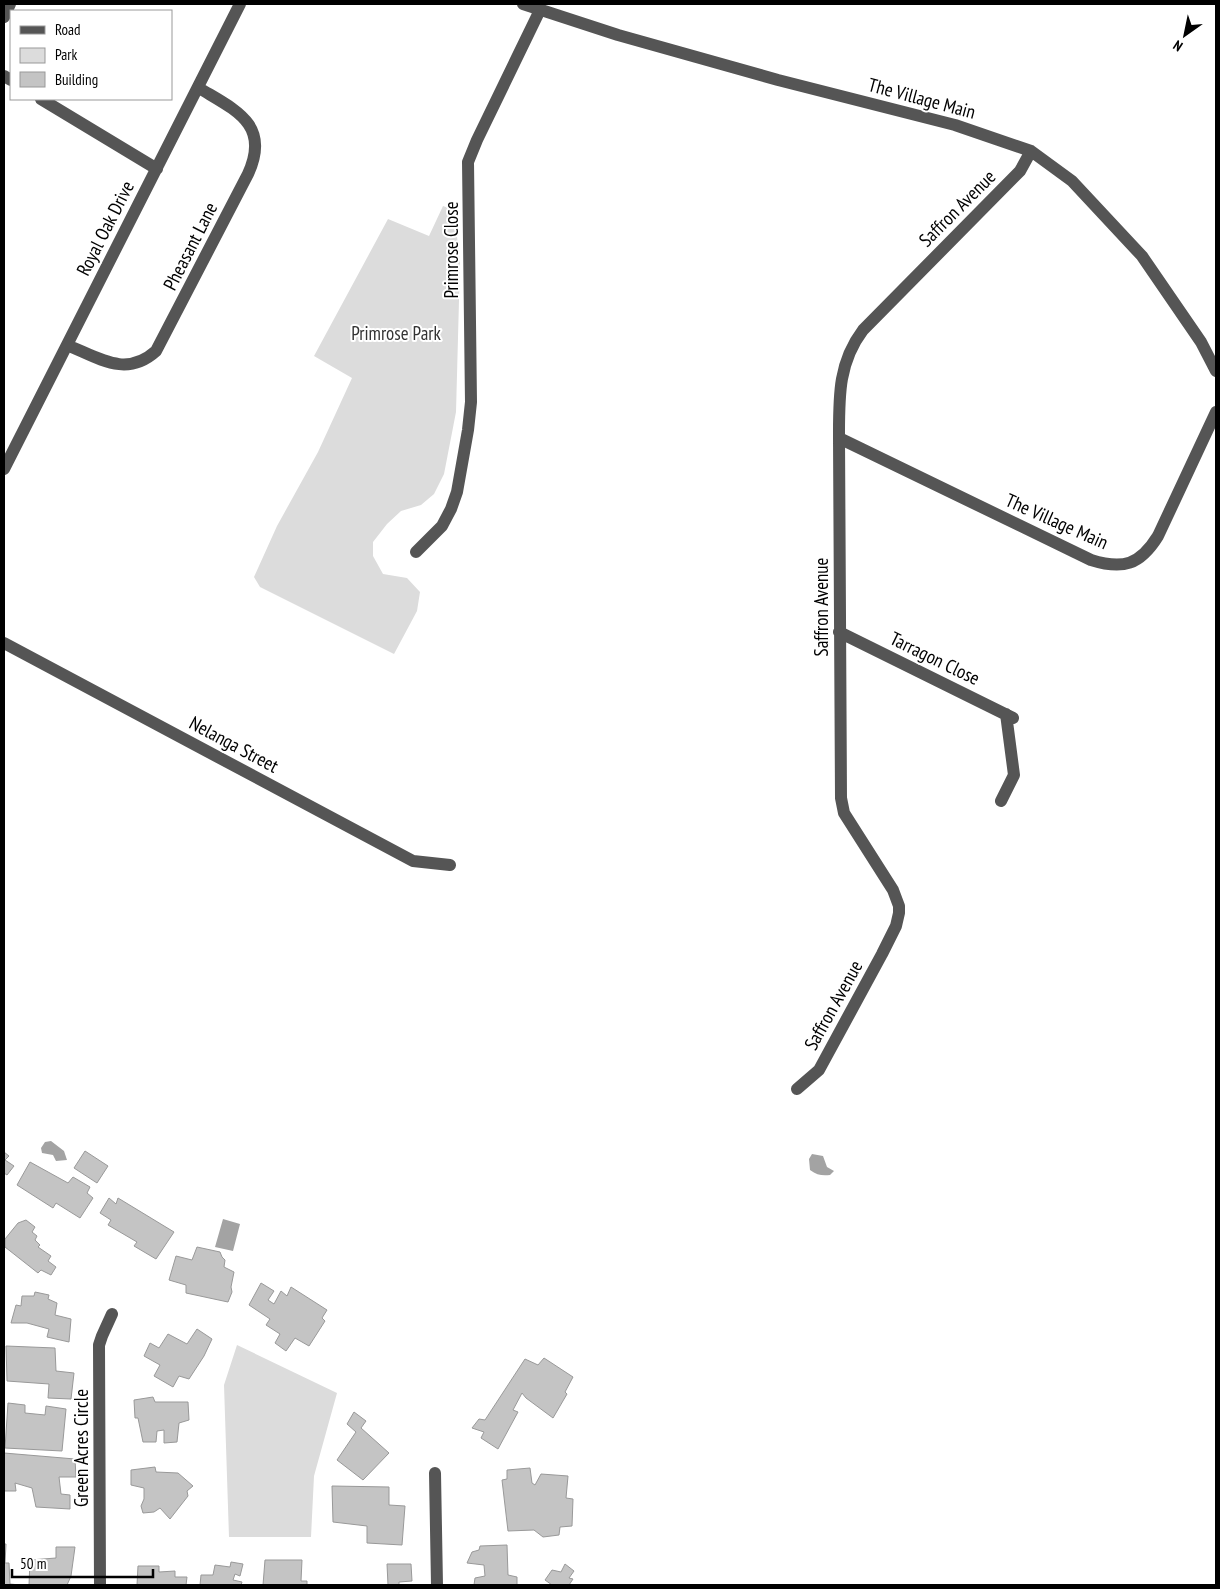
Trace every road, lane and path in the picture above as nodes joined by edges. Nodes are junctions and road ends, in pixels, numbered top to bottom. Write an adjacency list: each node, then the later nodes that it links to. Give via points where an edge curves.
1 (10, 4): 5 (street)
2 (240, 4): 6 (street, Royal Oak Drive)
3 (523, 4): 4 (street, The Village Main)
4 (540, 10): 8 (street, The Village Main, via 778,80 955,125); 15 (street, Primrose Close, via 468,162 471,402 468,430 451,509 442,526)
5 (4, 17)
6 (199, 88): 9 (street, Royal Oak Drive); 10 (street, Pheasant Lane, via 230,107 252,129 256,150 248,174 156,351 147,360 130,365 103,360)
7 (43, 100): 9 (street)
8 (1031, 151): 11 (street, The Village Main, via 1072,181 1142,256 1201,342); 13 (street, Saffron Avenue, via 1020,171 855,341 841,380)
9 (156, 169): 10 (street, Royal Oak Drive)
10 (67, 345): 14 (street, Royal Oak Drive)
11 (1216, 371)
12 (1216, 412): 13 (street, The Village Main, via 1158,536 1142,555 1125,565 1103,564 1083,556)
13 (838, 438): 16 (street, Saffron Avenue)
14 (4, 469)
15 (416, 552)
16 (840, 632): 18 (street, Tarragon Close, via 1010,716 1014,775); 20 (street, Saffron Avenue, via 842,810 893,890 899,913 882,954 819,1070)
17 (4, 643): 19 (street, Nelanga Street, via 413,861)
18 (1001, 801)
19 (450, 865)
20 (797, 1089)
21 (112, 1314): 23 (street, Green Acres Circle, via 99,1345)
22 (435, 1473): 24 (street)
23 (100, 1585)
24 (437, 1585)

